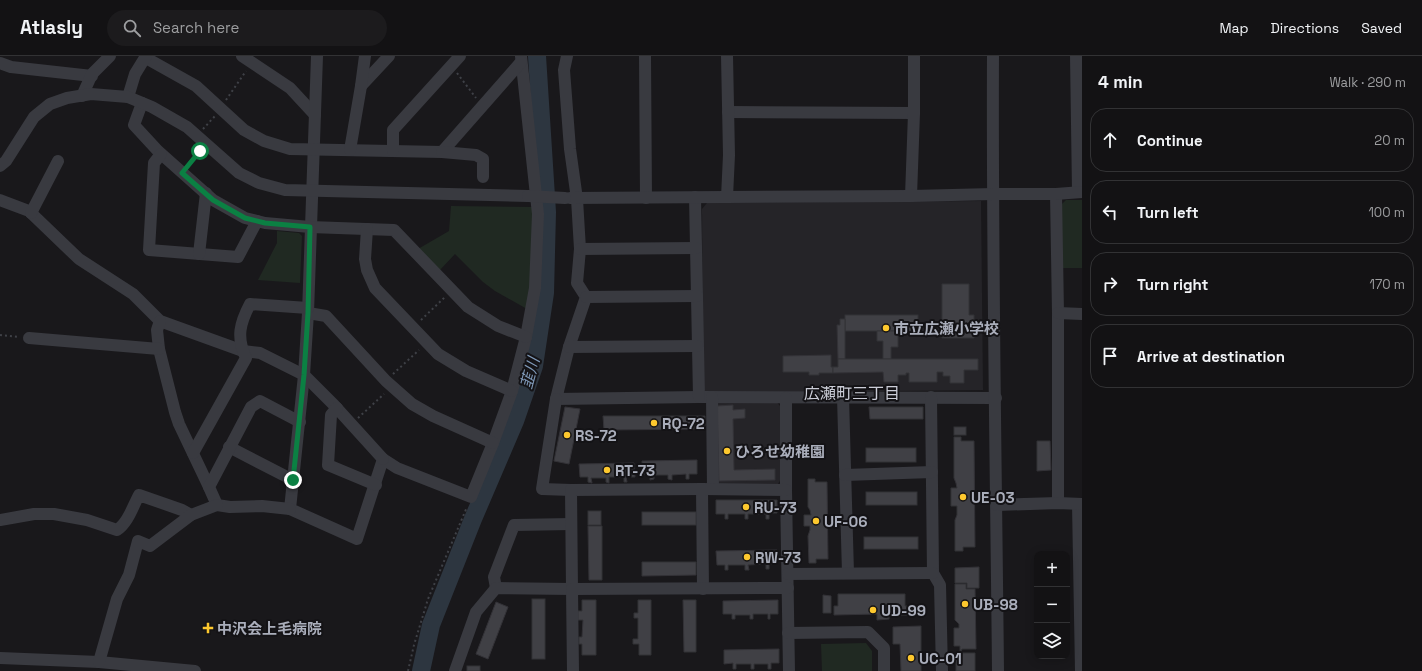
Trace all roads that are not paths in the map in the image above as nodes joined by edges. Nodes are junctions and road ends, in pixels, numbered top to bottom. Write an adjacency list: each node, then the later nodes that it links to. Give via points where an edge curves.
1 (110, 56): 16 (street)
2 (317, 56): 24 (street)
3 (365, 56): 17 (street)
4 (389, 56): 17 (street)
5 (460, 56): 27 (street, via 393,130)
6 (567, 56): 42 (street, via 564,70 570,149)
7 (645, 56): 41 (street)
8 (727, 56): 22 (street)
9 (914, 56): 23 (street)
10 (993, 56): 36 (street)
11 (1076, 56): 21 (street)
12 (146, 57): 19 (street, via 135,74); 25 (street, via 196,86 244,130 264,141 290,149)
13 (247, 59): 24 (street, via 290,88)
14 (521, 59): 28 (street, via 483,107); 57 (street, via 538,214 535,288)
15 (0, 63): 16 (street, via 11,67)
16 (92, 76): 18 (street)
17 (361, 86): 26 (street)
18 (82, 96): 19 (street, via 91,94); 31 (street, via 50,104 34,117 6,161)
19 (128, 97): 20 (street)
20 (142, 103): 29 (street, via 134,125); 33 (street, via 187,128 239,173 259,183 285,190)
21 (1079, 109): 34 (street)
22 (728, 112): 23 (street); 40 (street)
23 (914, 113): 38 (street)
24 (315, 115): 25 (street)
25 (314, 150): 26 (street); 33 (street)
26 (350, 150): 27 (street)
27 (393, 151): 28 (street)
28 (442, 152): 32 (street, via 476,155 483,159)
29 (161, 154): 35 (street); 50 (street, via 154,163 149,250)
30 (58, 161): 44 (street)
31 (0, 166)
32 (483, 177)
33 (313, 190): 42 (street, bridge); 46 (street)
34 (1080, 192): 37 (street)
35 (206, 193): 45 (street, via 213,200 245,218); 50 (street)
36 (992, 194): 37 (street); 38 (street); 70 (street)
37 (1056, 194): 54 (street)
38 (911, 196): 40 (street)
39 (695, 197): 40 (street); 41 (street); 48 (street)
40 (727, 197)
41 (646, 198): 42 (street)
42 (578, 199): 49 (street)
43 (0, 200): 44 (street)
44 (31, 213): 56 (street, via 79,259 133,294)
45 (257, 221): 46 (street); 50 (street, via 238,257)
46 (310, 227): 47 (street); 53 (street)
47 (367, 229): 57 (street, via 394,230 468,308 498,326); 64 (street, via 365,259 375,288 438,354 466,371)
48 (696, 248): 49 (street); 51 (street)
49 (580, 249): 52 (street, via 577,282)
50 (199, 254)
51 (697, 296): 52 (street); 59 (street)
52 (586, 297): 60 (street)
53 (308, 311): 62 (street, via 250,304 242,320 240,339); 63 (street); 74 (street, via 326,316 389,384 412,404)
54 (1058, 313): 55 (street); 86 (street)
55 (1082, 314)
56 (160, 321): 61 (street, via 157,330); 62 (street)
57 (526, 337): 64 (street)
58 (29, 338): 61 (street)
59 (697, 346): 60 (street); 65 (street)
60 (569, 347): 71 (street)
61 (159, 349): 76 (street, via 175,412)
62 (243, 351): 63 (street, via 260,353); 76 (street, via 246,358)
63 (304, 375): 72 (street); 73 (street)
64 (512, 391): 74 (street)
65 (698, 397): 66 (street); 71 (street)
66 (712, 397): 69 (street); 83 (street)
67 (843, 397): 68 (street); 69 (street); 79 (street)
68 (931, 397): 70 (street); 78 (street)
69 (786, 398): 85 (street)
70 (996, 398): 89 (street)
71 (556, 399): 84 (street, via 542,489)
72 (337, 408): 77 (street); 81 (street, via 331,415 328,465)
73 (300, 422): 75 (street, via 260,401 251,407); 80 (street)
74 (493, 443): 77 (street, via 471,497 398,468)
75 (229, 447): 80 (street); 82 (street)
76 (193, 453): 82 (street)
77 (383, 459): 81 (street)
78 (932, 472): 79 (street); 94 (street)
79 (845, 475): 96 (street)
80 (293, 480): 90 (street)
81 (376, 486): 90 (street, via 357,539)
82 (209, 487): 88 (street)
83 (707, 489): 84 (street); 85 (street); 101 (street)
84 (570, 490): 93 (street)
85 (786, 490): 95 (street)
86 (1058, 503): 87 (street); 89 (street)
87 (1080, 504): 97 (street)
88 (216, 505): 90 (street); 91 (street)
89 (997, 505): 113 (street)
90 (290, 509)
91 (191, 515): 92 (street, via 139,495 127,519 118,530 88,520 54,514 34,514); 104 (street, via 150,546 138,541 129,575 117,599)
92 (0, 520)
93 (571, 524): 98 (street, via 514,525 494,576); 100 (street)
94 (933, 573): 96 (street); 112 (street, via 940,585)
95 (788, 574): 96 (street); 99 (street)
96 (848, 574)
97 (1081, 586): 105 (street)
98 (496, 588): 100 (street); 108 (street, via 476,612)
99 (788, 588): 101 (street); 102 (street)
100 (572, 589): 101 (street); 109 (street)
101 (704, 589)
102 (788, 633): 110 (street); 111 (street, via 868,632 884,648)
103 (0, 658): 104 (street)
104 (99, 662): 106 (street)
105 (1081, 668)
106 (153, 669): 107 (street)
107 (194, 671)
108 (455, 671)
109 (573, 671)
110 (789, 671)
111 (884, 671)
112 (942, 671)
113 (998, 671)

